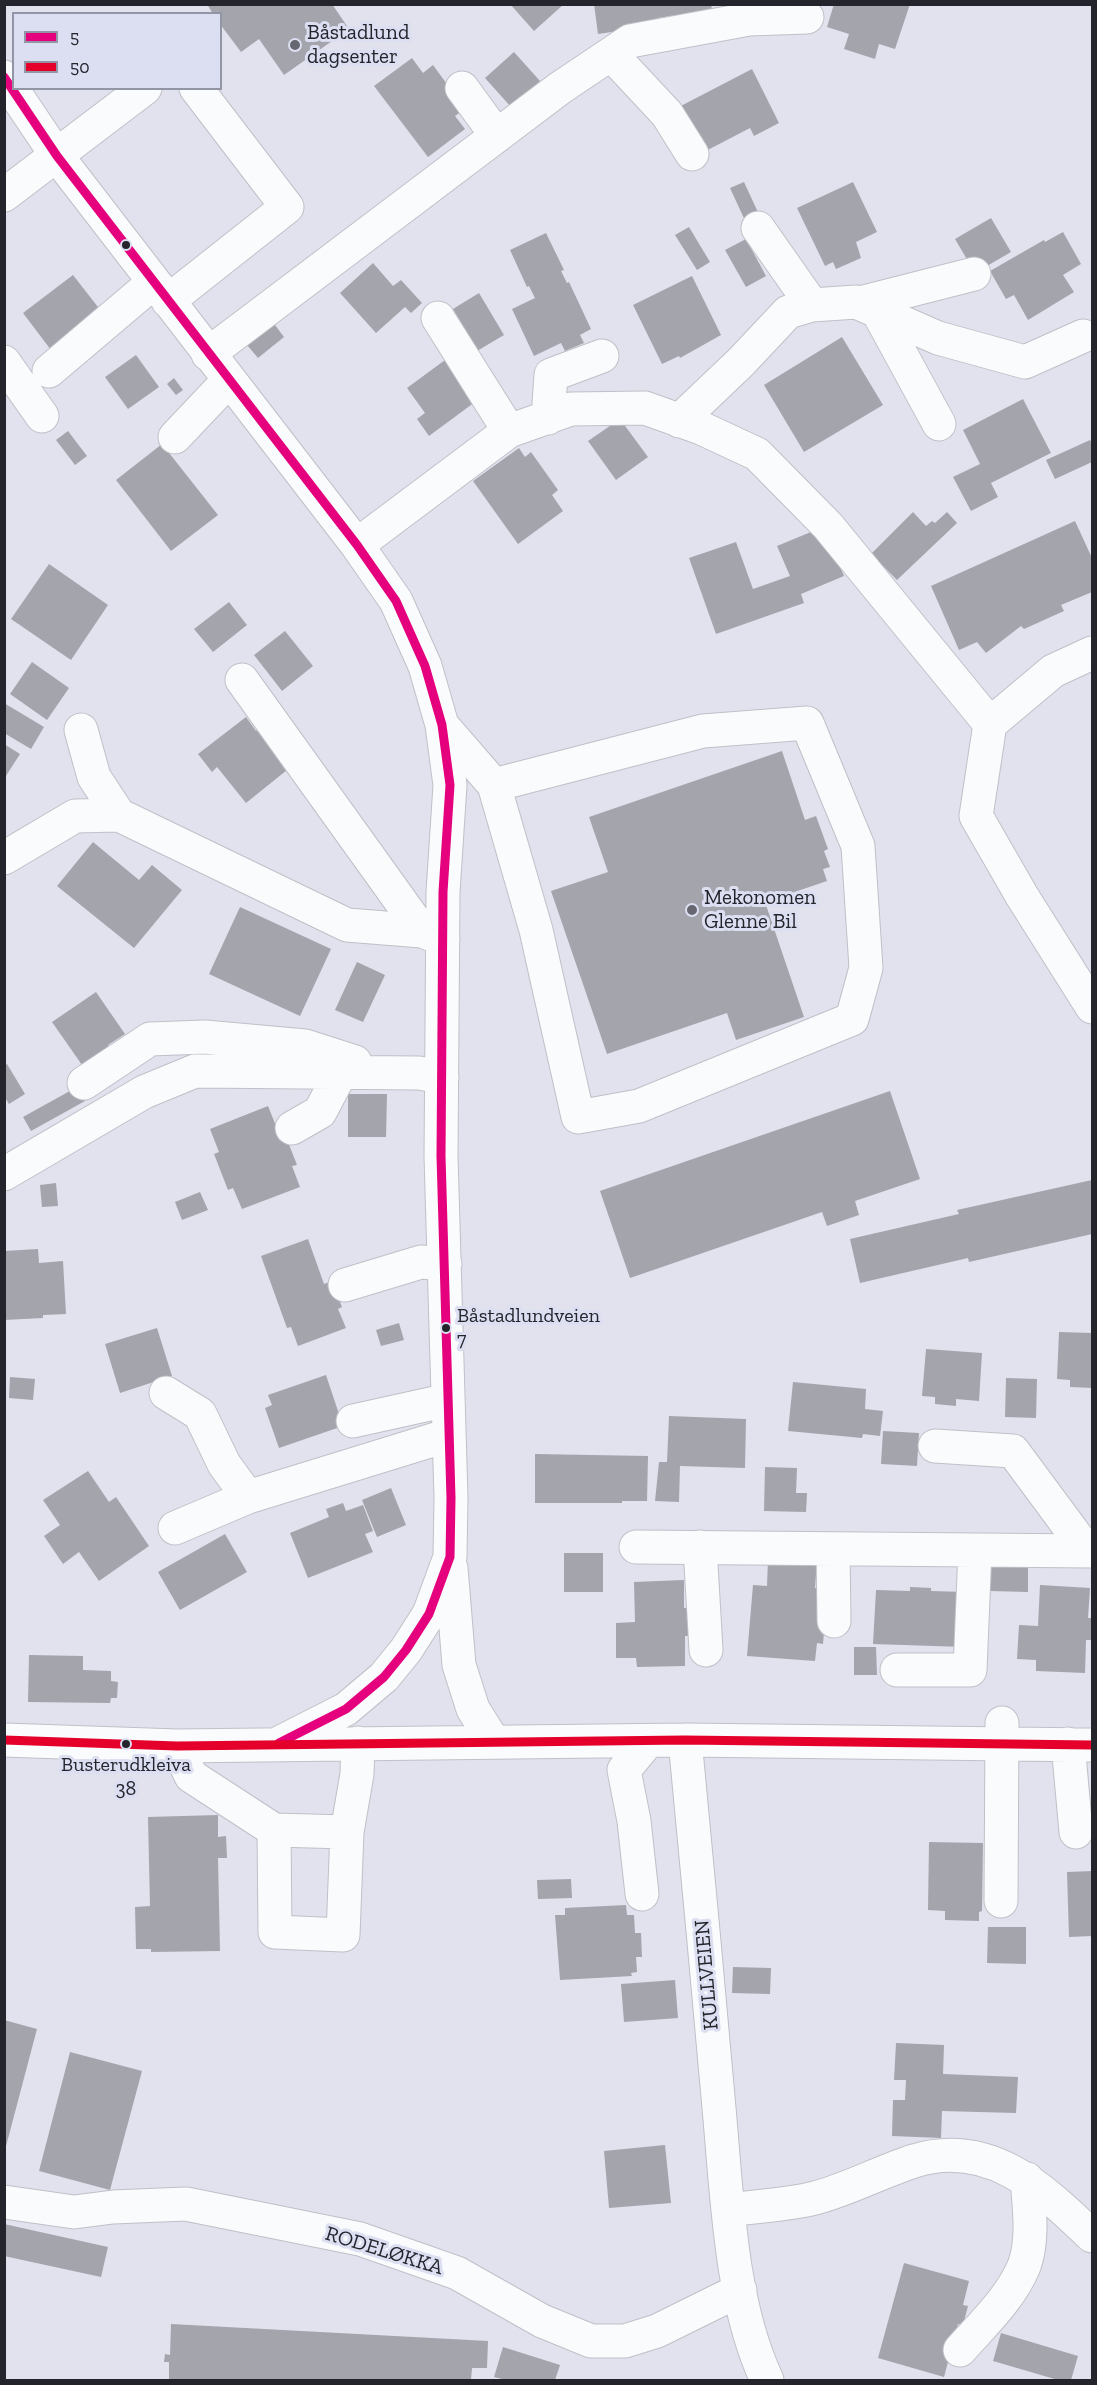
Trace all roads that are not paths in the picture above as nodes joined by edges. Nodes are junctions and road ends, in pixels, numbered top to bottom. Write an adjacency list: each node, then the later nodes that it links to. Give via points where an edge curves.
1 (807, 17): 2 (street, via 749,19 630,41)
2 (611, 54): 7 (street); 8 (street, via 667,114)
3 (462, 88): 7 (street)
4 (13, 90): 9 (street)
5 (142, 90): 9 (street)
6 (198, 90): 13 (street, via 287,207)
7 (497, 136): 18 (street)
8 (692, 154)
9 (57, 156): 10 (street); 13 (street)
10 (4, 195)
11 (758, 228): 14 (street)
12 (974, 274): 15 (street)
13 (161, 291): 18 (street); 21 (street)
14 (812, 305): 15 (street, via 856,302); 25 (street, via 788,312)
15 (869, 308): 17 (street, via 938,338 1025,362); 26 (street)
16 (438, 318): 27 (street)
17 (1083, 336)
18 (208, 354): 22 (street)
19 (602, 356): 24 (street, via 551,375)
20 (4, 362): 23 (street)
21 (49, 371)
22 (228, 381): 28 (street); 29 (street)
23 (42, 416)
24 (548, 418): 25 (street, via 571,409 645,408); 27 (street)
25 (680, 421): 32 (street, via 757,454 828,526)
26 (939, 424)
27 (509, 431): 29 (street)
28 (175, 438)
29 (357, 545): 33 (street, via 396,601 425,666)
30 (1092, 653): 32 (street, via 1053,671)
31 (242, 680): 38 (street)
32 (990, 724): 39 (street, via 976,816)
33 (442, 725): 35 (street); 38 (street, via 450,785 443,892)
34 (81, 730): 36 (street, via 94,777)
35 (494, 785): 35 (street, via 536,930 578,1117 639,1106 852,1019 866,969 858,846 807,723 703,731)
36 (119, 815): 37 (street, via 75,816); 38 (street, via 347,925)
37 (4, 858)
38 (432, 935): 42 (street)
39 (1092, 1007)
40 (341, 1072): 41 (street); 44 (street, via 320,1112); 45 (street, via 195,1071 144,1092)
41 (388, 1073): 42 (street); 43 (street, via 305,1046 205,1037 150,1039)
42 (442, 1077): 46 (street)
43 (84, 1083)
44 (292, 1128)
45 (4, 1174)
46 (445, 1264): 47 (street, via 421,1262); 49 (street)
47 (345, 1285)
48 (166, 1394): 53 (street, via 200,1414 224,1464)
49 (448, 1400): 50 (street); 51 (street)
50 (353, 1421)
51 (449, 1435): 53 (street); 60 (street)
52 (935, 1446): 59 (street, via 1013,1451)
53 (248, 1497): 54 (street)
54 (175, 1528)
55 (636, 1547): 56 (street)
56 (700, 1547): 57 (street); 62 (street)
57 (834, 1549): 58 (street); 61 (street)
58 (975, 1550): 59 (street); 63 (street, via 970,1670)
59 (1090, 1551)
60 (450, 1557): 67 (street, via 459,1665 473,1709); 69 (street, via 429,1614 384,1677 346,1709)
61 (834, 1621)
62 (706, 1650)
63 (897, 1670)
64 (1003, 1733): 66 (street); 71 (street); 77 (street)
65 (4, 1740): 72 (street)
66 (685, 1740): 68 (street); 80 (street, KULLVEIEN)
67 (493, 1741): 68 (street); 70 (street)
68 (648, 1741): 76 (street, via 624,1770)
69 (279, 1743): 70 (street); 72 (street)
70 (358, 1743): 74 (street)
71 (1080, 1745): 75 (street)
72 (177, 1746): 73 (street, via 191,1776)
73 (274, 1830): 74 (street); 74 (street, via 274,1932 343,1935)
74 (347, 1832)
75 (1076, 1832)
76 (642, 1894)
77 (1001, 1901)
78 (1027, 2179): 80 (street, via 977,2158 940,2155 814,2198); 81 (street); 83 (street, via 1030,2231 1025,2264 1014,2285)
79 (4, 2202): 82 (street, RODELØKKA, via 74,2212 186,2204 360,2239 457,2273 542,2321 591,2341 625,2341 657,2331)
80 (729, 2210): 82 (street, KULLVEIEN)
81 (1092, 2236)
82 (740, 2290): 84 (street, KULLVEIEN, via 758,2361)
83 (960, 2350)
84 (767, 2380)

